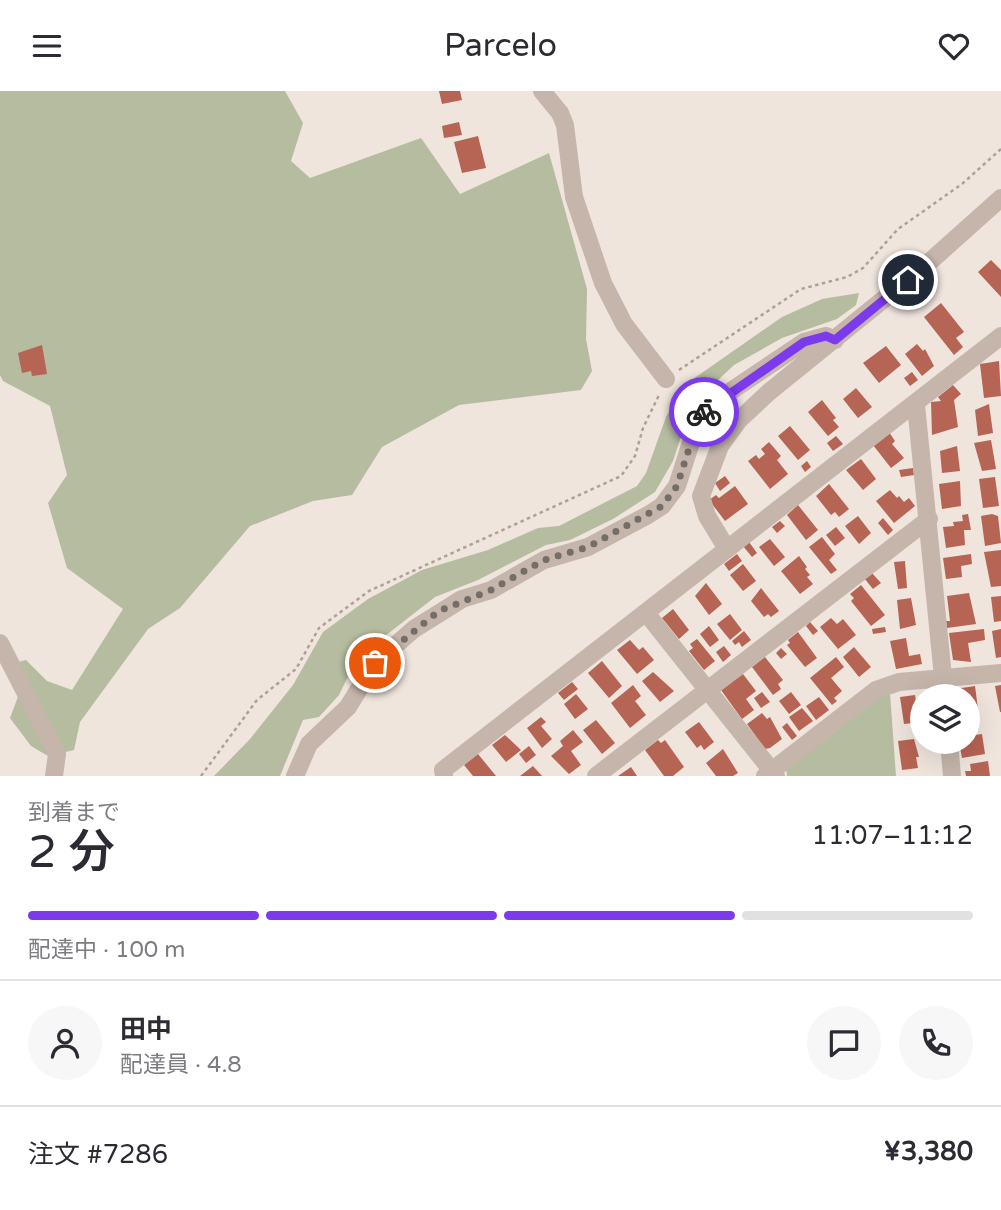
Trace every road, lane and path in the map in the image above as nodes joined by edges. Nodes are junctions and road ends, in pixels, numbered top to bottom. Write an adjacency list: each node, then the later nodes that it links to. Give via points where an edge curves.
1 (542, 91): 6 (street, via 565,124 574,197 603,283 624,324)
2 (1001, 149): 6 (path, via 962,184 898,229 863,268 793,294)
3 (1001, 198): 5 (street)
4 (1001, 336): 7 (street)
5 (835, 340): 9 (street, via 759,401 720,446 701,503); 20 (street, via 826,336 804,342 710,405 696,427 677,486 662,506 588,547 544,560 491,590 462,599 414,629 375,663 348,708 309,744)
6 (666, 379): 19 (path, via 635,456 621,476 369,591 319,628 296,669 257,700)
7 (916, 405): 8 (street); 9 (street)
8 (929, 519): 13 (street); 15 (street)
9 (727, 549): 10 (street)
10 (647, 614): 15 (street); 21 (street, via 443,770)
11 (0, 643): 18 (street, via 57,754)
12 (1001, 673): 13 (street)
13 (943, 677): 14 (street); 17 (street, via 898,682 876,690)
14 (944, 684)
15 (707, 689): 17 (street); 22 (street)
16 (950, 754): 23 (street)
17 (771, 774)
18 (54, 776)
19 (201, 776)
20 (295, 776)
21 (444, 776)
22 (596, 776)
23 (952, 776)

